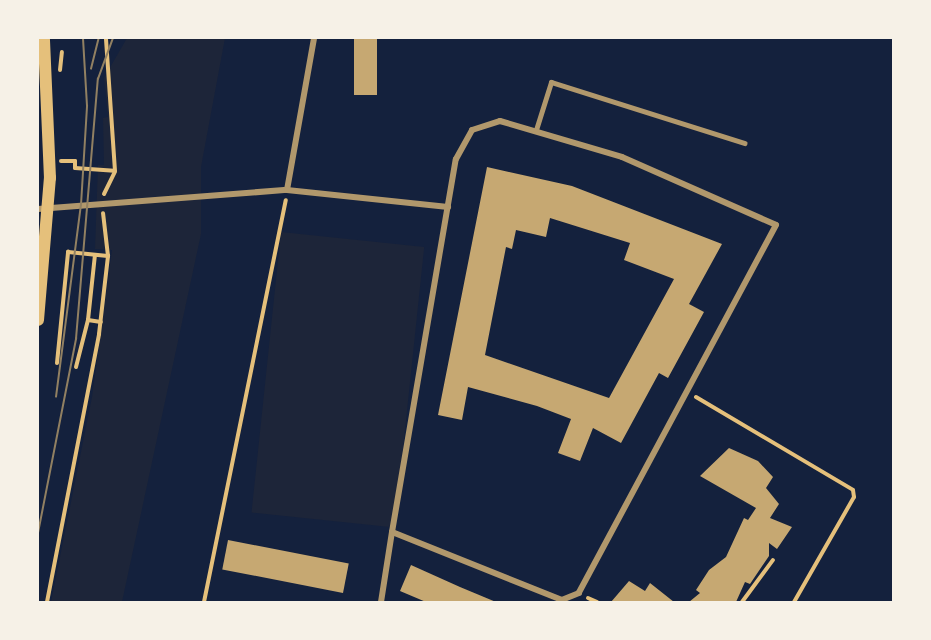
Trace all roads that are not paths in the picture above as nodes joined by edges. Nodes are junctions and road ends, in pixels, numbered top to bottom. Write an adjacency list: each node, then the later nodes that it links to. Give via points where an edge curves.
1 (44, 38): 7 (main road)
2 (314, 38): 5 (street)
3 (536, 130): 4 (lane, via 551,82); 6 (street, via 490,121 472,130 456,159); 9 (street, via 622,157 776,225 579,593 571,599)
4 (745, 143)
5 (287, 190): 6 (street); 7 (street)
6 (448, 207): 9 (street)
7 (43, 209): 8 (main road)
8 (38, 320)
9 (392, 532): 10 (street)
10 (381, 603)

